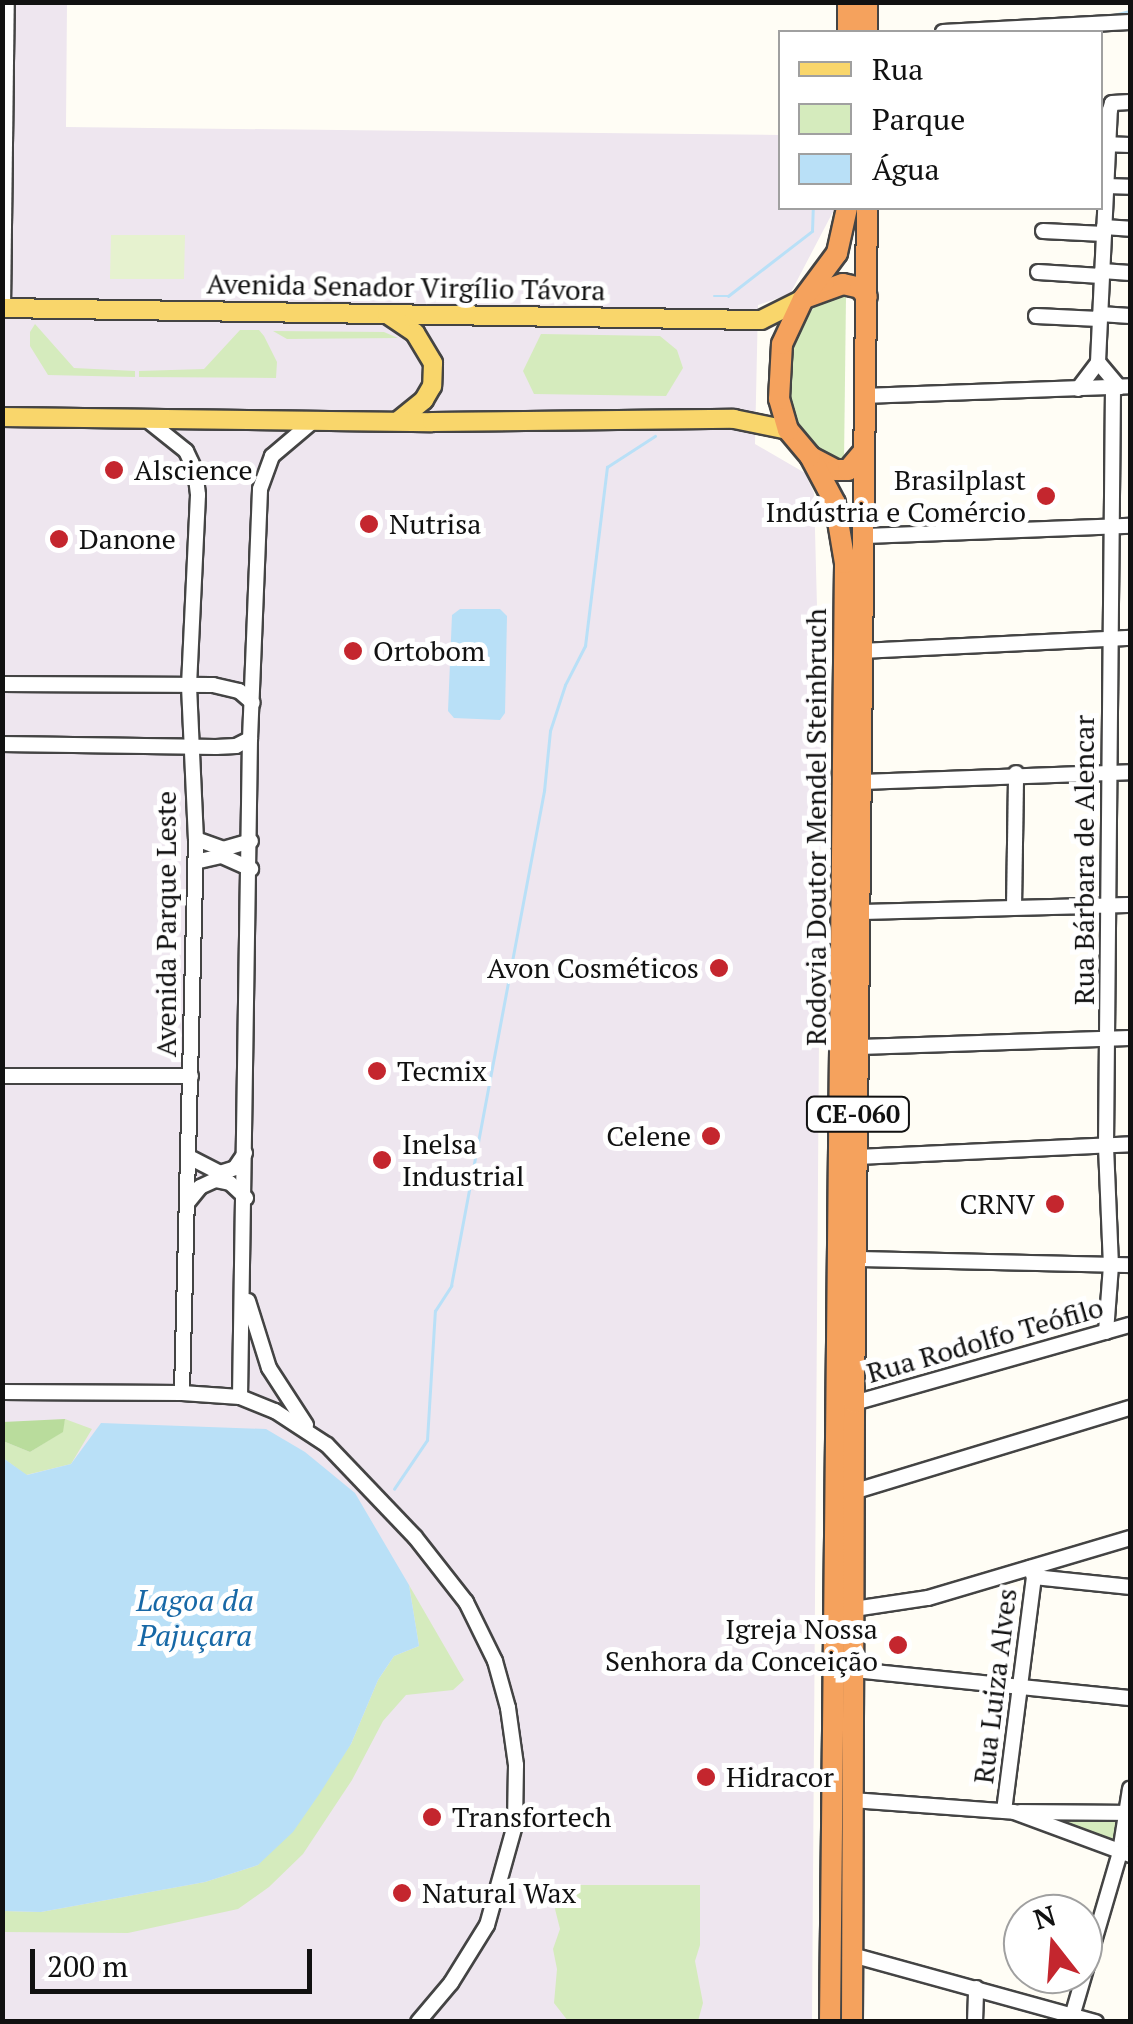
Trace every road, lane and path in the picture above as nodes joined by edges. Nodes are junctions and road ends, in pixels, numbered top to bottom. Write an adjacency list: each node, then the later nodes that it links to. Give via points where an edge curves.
1 (7, 2): 23 (street)
2 (848, 2): 5 (highway)
3 (867, 2): 6 (highway)
4 (1130, 22): 7 (street)
5 (848, 30)
6 (867, 30)
7 (980, 30)
8 (1130, 102): 9 (street, via 1112,103)
9 (1104, 144): 10 (street); 12 (street)
10 (1130, 145)
11 (1130, 187): 12 (street)
12 (1104, 189): 17 (street)
13 (848, 210): 22 (highway, via 837,253)
14 (867, 210): 21 (highway, Rodovia Doutor Mendel Steinbruch / CE-060)
15 (1130, 229): 17 (street)
16 (1043, 231): 17 (street)
17 (1104, 231): 20 (street)
18 (1038, 272): 20 (street)
19 (1130, 272): 20 (street)
20 (1101, 274): 27 (street)
21 (867, 297): 22 (highway, via 843,284); 31 (highway, Rodovia Doutor Mendel Steinbruch / CE-060)
22 (803, 300): 24 (main road, Avenida Senador Virgílio Távora, via 762,320); 36 (highway, via 780,364 779,399)
23 (3, 308): 24 (main road, Avenida Senador Virgílio Távora)
24 (387, 314): 35 (main road, via 415,333 434,363 424,400)
25 (1036, 316): 27 (street)
26 (1130, 316): 27 (street)
27 (1100, 317): 28 (street)
28 (1098, 362): 29 (street); 30 (street)
29 (1120, 387): 30 (street); 40 (street, Rua Bárbara de Alencar)
30 (1078, 389): 31 (street)
31 (864, 396): 37 (highway, Rodovia Doutor Mendel Steinbruch / CE-060)
32 (2, 416): 33 (main road)
33 (146, 420): 34 (main road); 46 (street, Avenida Parque Leste, via 174,438 195,470)
34 (312, 422): 35 (main road); 47 (street, via 272,456 260,488)
35 (398, 422): 36 (main road, via 734,419)
36 (788, 430): 38 (highway, Rodovia Doutor Mendel Steinbruch / CE-060)
37 (864, 452): 38 (highway, via 842,471); 41 (highway, Rodovia Doutor Mendel Steinbruch / CE-060)
38 (810, 456): 104 (highway, Rodovia Doutor Mendel Steinbruch / CE-060, via 835,503 845,563)
39 (1130, 526): 40 (street)
40 (1110, 528): 41 (street); 43 (street, Rua Bárbara de Alencar)
41 (866, 536): 44 (highway, Rodovia Doutor Mendel Steinbruch / CE-060)
42 (1130, 638): 43 (street)
43 (1108, 640): 44 (street); 51 (street, Rua Bárbara de Alencar)
44 (863, 651): 54 (highway, Rodovia Doutor Mendel Steinbruch / CE-060)
45 (2, 684): 46 (street)
46 (189, 686): 47 (street, via 226,687); 50 (street, Avenida Parque Leste)
47 (252, 703): 48 (street)
48 (250, 738): 50 (street, via 236,746); 56 (street)
49 (2, 744): 50 (street)
50 (190, 746): 55 (street, Avenida Parque Leste)
51 (1107, 772): 52 (street); 53 (street); 60 (street, Rua Bárbara de Alencar)
52 (1130, 772)
53 (1016, 773): 54 (street); 61 (street)
54 (862, 782): 62 (highway, Rodovia Doutor Mendel Steinbruch / CE-060)
55 (196, 839): 56 (street, via 224,849); 57 (street, Avenida Parque Leste)
56 (251, 841): 58 (street)
57 (195, 862): 58 (street, via 222,856); 67 (street, Avenida Parque Leste)
58 (250, 869): 70 (street)
59 (1130, 905): 60 (street)
60 (1108, 906): 61 (street); 64 (street, Rua Bárbara de Alencar)
61 (1014, 907): 62 (street)
62 (860, 912): 65 (highway, Rodovia Doutor Mendel Steinbruch / CE-060)
63 (1130, 1038): 64 (street)
64 (1110, 1039): 65 (street); 69 (street, Rua Bárbara de Alencar)
65 (859, 1046): 72 (highway, Rodovia Doutor Mendel Steinbruch / CE-060)
66 (2, 1076): 67 (street)
67 (190, 1076): 71 (street, Avenida Parque Leste)
68 (1130, 1144): 69 (street)
69 (1106, 1145): 72 (street); 77 (street, Rua Bárbara de Alencar)
70 (247, 1150): 71 (street, via 235,1168 220,1173); 73 (street)
71 (189, 1157): 74 (street, Avenida Parque Leste)
72 (859, 1157): 75 (highway, Rodovia Doutor Mendel Steinbruch / CE-060)
73 (246, 1198): 74 (street, via 230,1182 215,1180); 78 (street)
74 (188, 1202): 82 (street, Avenida Parque Leste)
75 (856, 1259): 77 (street); 84 (highway, Rodovia Doutor Mendel Steinbruch / CE-060)
76 (1130, 1265): 77 (street)
77 (1110, 1266): 80 (street, Rua Bárbara de Alencar)
78 (244, 1284): 83 (street); 86 (street, via 269,1368)
79 (1130, 1325): 80 (street, Rua Rodolfo Teófilo)
80 (1106, 1332): 84 (street, Rua Rodolfo Teófilo)
81 (2, 1392): 82 (street)
82 (182, 1393): 83 (street)
83 (240, 1398): 86 (street)
84 (854, 1402): 87 (highway, Rodovia Doutor Mendel Steinbruch / CE-060)
85 (1130, 1408): 87 (street)
86 (317, 1436): 103 (street, via 453,1583 495,1661 511,1723 517,1811 496,1902 464,1964)
87 (856, 1491): 91 (highway, Rodovia Doutor Mendel Steinbruch / CE-060)
88 (1130, 1538): 89 (street)
89 (1032, 1572): 90 (street); 91 (street); 93 (street, Rua Luiza Alves)
90 (1130, 1587)
91 (854, 1609): 92 (highway, Rodovia Doutor Mendel Steinbruch / CE-060)
92 (854, 1670): 93 (street); 96 (highway, Rodovia Doutor Mendel Steinbruch / CE-060)
93 (1022, 1685): 94 (street); 97 (street, Rua Luiza Alves)
94 (1130, 1698)
95 (1130, 1789): 98 (street)
96 (852, 1800): 97 (street); 100 (highway, Rodovia Doutor Mendel Steinbruch / CE-060)
97 (1009, 1812): 98 (street); 99 (street)
98 (1130, 1812): 99 (street)
99 (1125, 1853): 102 (street)
100 (852, 1955): 101 (street); 105 (highway, Rodovia Doutor Mendel Steinbruch / CE-060)
101 (976, 1988): 102 (street); 106 (street)
102 (1072, 2018): 107 (street)
103 (418, 2022)
104 (830, 2022)
105 (852, 2022)
106 (975, 2022)
107 (1096, 2022)

